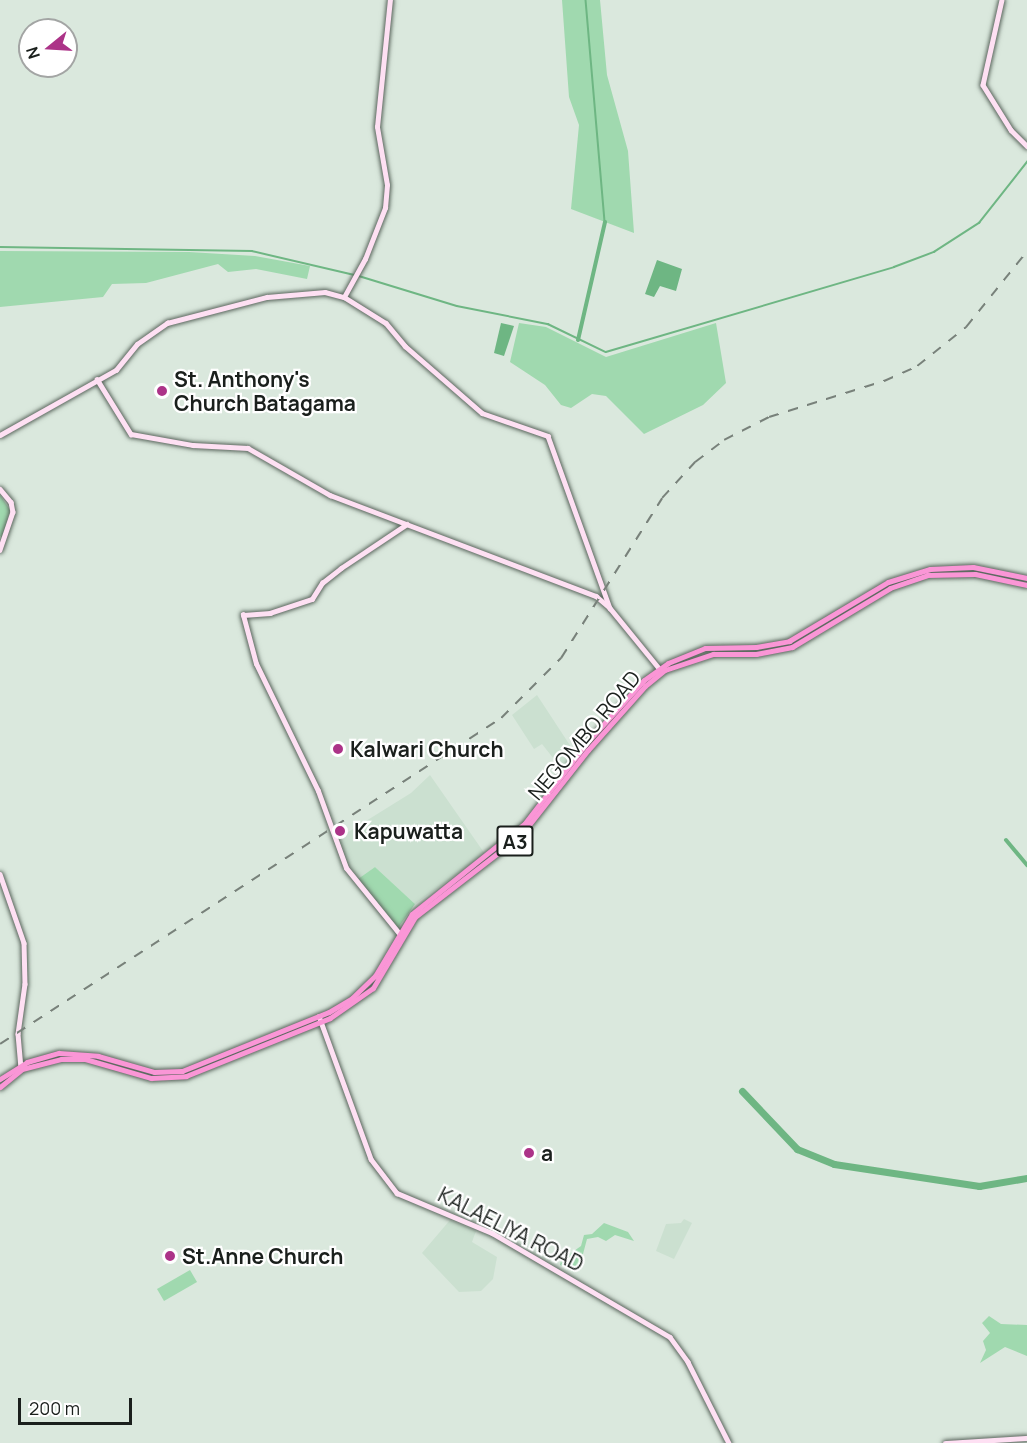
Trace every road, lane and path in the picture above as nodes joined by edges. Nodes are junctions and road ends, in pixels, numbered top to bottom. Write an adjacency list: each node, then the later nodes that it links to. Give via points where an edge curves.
1 (390, 0): 4 (street, via 377,127 387,185 385,208 381,225)
2 (1002, 0): 3 (street, via 983,85 1011,130)
3 (1027, 146)
4 (344, 297): 5 (street, via 325,292 286,294 184,317 152,331 116,370); 13 (street, via 386,323 405,346 482,413 548,436 556,469 592,553)
5 (97, 379): 6 (street); 8 (street, via 131,434 193,445 238,445 275,460 330,495)
6 (0, 435)
7 (0, 489): 9 (street, via 13,507)
8 (406, 524): 13 (street, via 596,596); 16 (street, via 328,578 312,599 270,613 243,615 255,664 318,791 346,868)
9 (0, 550)
10 (997, 575): 11 (highway, NEGOMBO ROAD / A3); 12 (highway, NEGOMBO ROAD / A3); 14 (highway, NEGOMBO ROAD / A3, via 945,566 912,573 876,588 789,641 756,647 705,648); 16 (highway, NEGOMBO ROAD / A3, via 961,573 916,578 878,594 792,647 756,654 713,654 670,667 640,691 522,835 415,917)
11 (1027, 579)
12 (1027, 585)
13 (610, 608): 14 (street)
14 (659, 668): 16 (highway, NEGOMBO ROAD / A3, via 589,740 520,828 432,895)
15 (0, 873): 18 (street, via 24,944 18,1034)
16 (399, 934): 17 (highway, NEGOMBO ROAD / A3, via 365,987)
17 (320, 1019): 18 (highway, NEGOMBO ROAD / A3, via 182,1071 154,1072 77,1052 49,1054); 22 (street, KALAELIYA ROAD, via 371,1159 397,1193 492,1233 670,1337 688,1362)
18 (20, 1067): 19 (highway, NEGOMBO ROAD / A3); 20 (highway, NEGOMBO ROAD / A3)
19 (0, 1078)
20 (0, 1087)
21 (1027, 1438): 23 (street)
22 (729, 1443)
23 (945, 1443)

